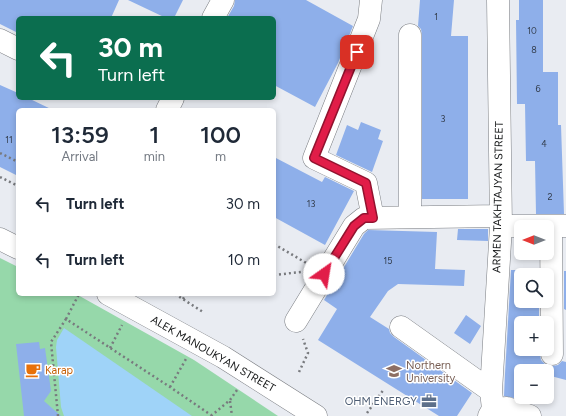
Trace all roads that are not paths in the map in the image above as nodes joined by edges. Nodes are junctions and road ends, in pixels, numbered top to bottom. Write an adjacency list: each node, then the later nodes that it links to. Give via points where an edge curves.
1 (223, 0): 4 (street)
2 (370, 0): 9 (street, via 370,19 314,158 366,183)
3 (498, 0): 10 (street, ARMEN TAKHTAJYAN STREET)
4 (215, 16)
5 (410, 35): 8 (street)
6 (0, 40): 7 (street)
7 (16, 48)
8 (410, 217): 9 (street); 10 (street)
9 (373, 218): 19 (street, via 364,218 354,226 321,272)
10 (500, 221): 12 (street); 21 (street, ARMEN TAKHTAJYAN STREET)
11 (0, 225): 13 (street)
12 (558, 226): 18 (street)
13 (16, 233)
14 (0, 239): 15 (street)
15 (16, 247)
16 (112, 296): 22 (street, ALEK MANOUKYAN STREET, via 223,357)
17 (137, 296): 23 (street, ALEK MANOUKYAN STREET)
18 (554, 316)
19 (296, 321)
20 (401, 327): 21 (street)
21 (491, 405): 24 (street)
22 (316, 416)
23 (333, 416)
24 (530, 416)

